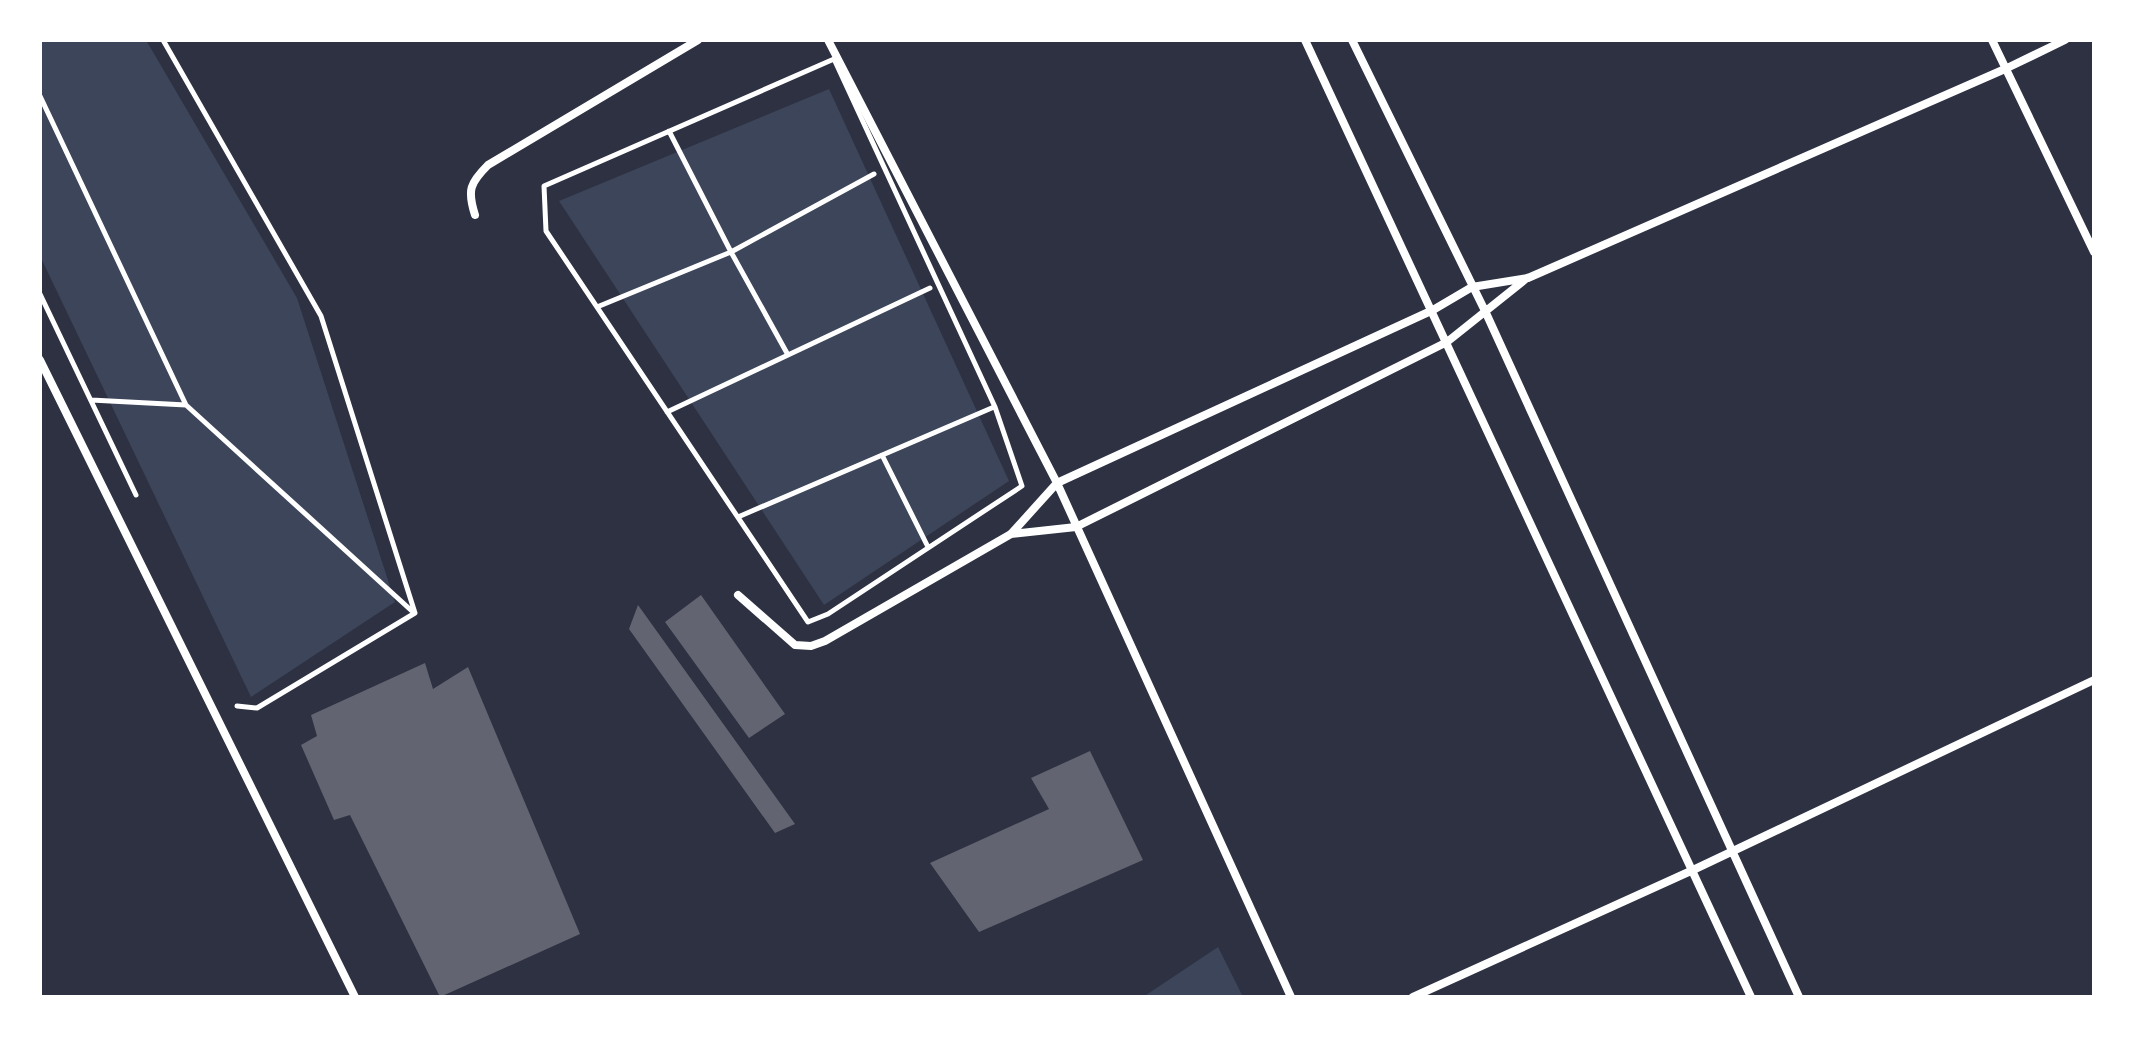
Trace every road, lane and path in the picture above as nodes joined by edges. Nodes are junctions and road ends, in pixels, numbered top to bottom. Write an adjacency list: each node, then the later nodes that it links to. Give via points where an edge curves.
1 (163, 40): 37 (path, via 321,316)
2 (698, 40): 12 (street, via 488,165 474,180 469,198)
3 (828, 40): 30 (street)
4 (1305, 40): 20 (street)
5 (1352, 40): 17 (street)
6 (1992, 40): 8 (street)
7 (2065, 40): 8 (street)
8 (2005, 69): 14 (street); 15 (street)
9 (40, 96): 26 (path)
10 (669, 131): 11 (path, via 834,59); 13 (path); 19 (path, via 544,186 546,231)
11 (885, 168): 13 (path); 16 (path)
12 (475, 215)
13 (731, 252): 19 (path); 23 (path)
14 (2094, 252)
15 (1528, 278): 17 (street); 21 (street)
16 (939, 284): 23 (path); 27 (path)
17 (1472, 287): 20 (street); 21 (street)
18 (40, 294): 25 (path)
19 (597, 307): 28 (path)
20 (1433, 310): 22 (street); 30 (street)
21 (1486, 313): 22 (street); 40 (street)
22 (1447, 342): 33 (street); 41 (street)
23 (788, 355): 28 (path)
24 (40, 360): 42 (street)
25 (91, 400): 26 (path); 31 (path)
26 (186, 405): 37 (path)
27 (995, 407): 29 (path); 35 (path, via 1022,486)
28 (667, 412): 32 (path)
29 (882, 455): 32 (path); 35 (path)
30 (1057, 483): 33 (street); 34 (street)
31 (137, 498)
32 (738, 517): 35 (path, via 808,622)
33 (1076, 527): 34 (street); 43 (street)
34 (1011, 534): 36 (street, via 811,646 795,645)
35 (928, 547)
36 (738, 595)
37 (415, 613): 39 (path, via 257,708 238,707)
38 (2094, 680): 40 (street)
39 (231, 693)
40 (1732, 850): 41 (street); 46 (street)
41 (1693, 870): 44 (street); 45 (street)
42 (355, 997)
43 (1291, 997)
44 (1413, 997)
45 (1751, 997)
46 (1799, 997)

